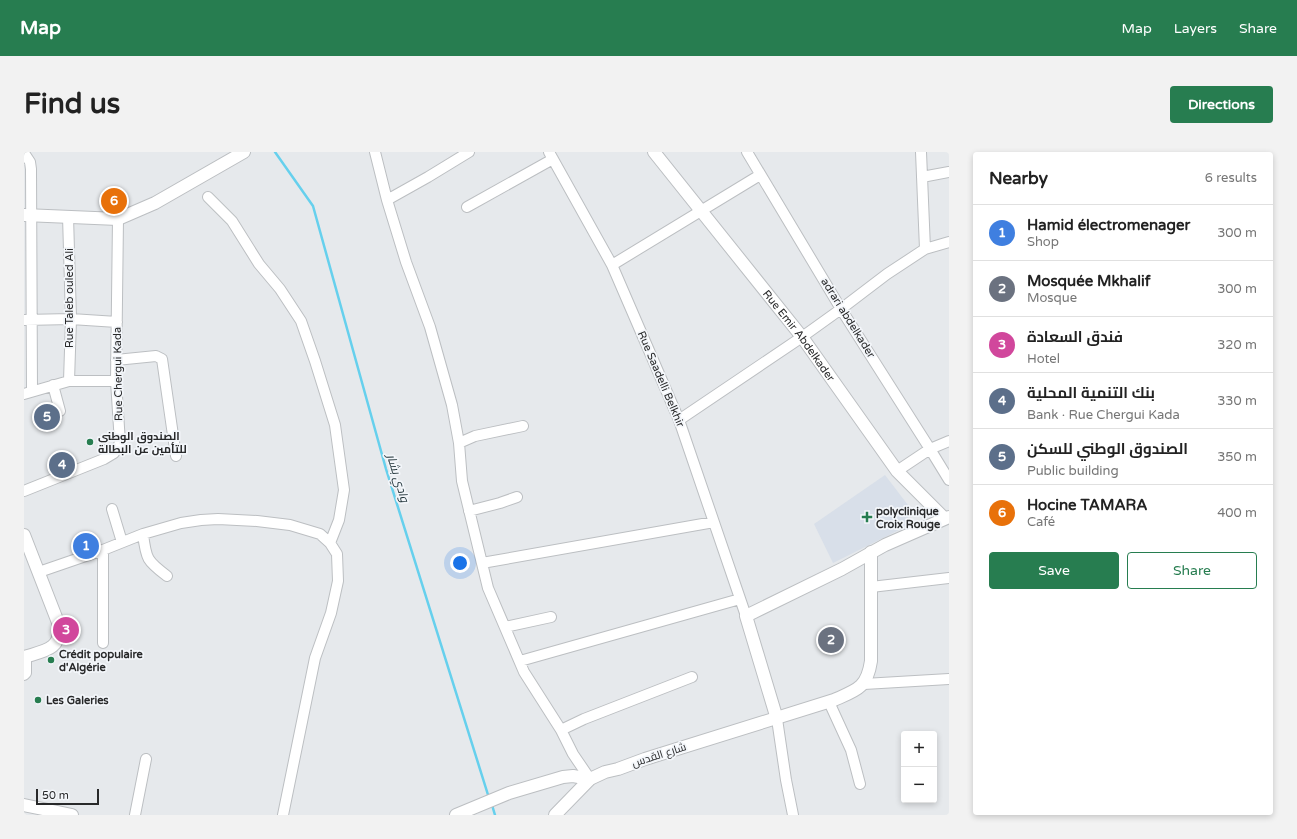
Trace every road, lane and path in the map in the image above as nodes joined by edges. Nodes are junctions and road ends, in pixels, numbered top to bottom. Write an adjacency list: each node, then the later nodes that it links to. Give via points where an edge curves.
1 (244, 152): 18 (main road, via 155,203)
2 (374, 152): 13 (street)
3 (469, 152): 13 (street)
4 (654, 152): 15 (main road, Rue Emir Abdelkader)
5 (747, 152): 10 (street, adrari abdelkader)
6 (921, 152): 11 (street)
7 (24, 153): 16 (street, via 30,162)
8 (551, 156): 14 (street); 21 (street, Rue Saadelli Belkhir)
9 (949, 172): 11 (street)
10 (760, 175): 15 (street); 22 (street, adrari abdelkader)
11 (922, 177): 20 (street)
12 (208, 197): 50 (street, via 232,221 259,264 280,289 301,321 335,425 344,490 339,520)
13 (387, 200): 36 (street, via 432,333 452,405)
14 (467, 207)
15 (701, 211): 21 (street); 26 (main road, Rue Emir Abdelkader)
16 (28, 215): 17 (main road); 24 (street)
17 (68, 216): 18 (main road); 23 (street, Rue Taleb ouled Ali)
18 (118, 219): 25 (street, Rue Chergui Kada)
19 (949, 242): 20 (street)
20 (925, 249): 22 (street)
21 (612, 265): 33 (street, Rue Saadelli Belkhir)
22 (841, 309): 26 (street); 37 (street, adrari abdelkader)
23 (71, 319): 24 (street); 25 (street); 28 (street, Rue Taleb ouled Ali)
24 (28, 320): 31 (street)
25 (117, 322): 27 (street, Rue Chergui Kada)
26 (802, 338): 33 (street); 39 (main road, Rue Emir Abdelkader)
27 (116, 360): 29 (street, Rue Chergui Kada); 38 (street, via 156,356 162,359)
28 (69, 381): 29 (street); 30 (street)
29 (116, 381): 41 (street, Rue Chergui Kada, via 120,443 114,453)
30 (53, 385): 31 (street); 32 (street)
31 (28, 392)
32 (60, 411)
33 (679, 420): 46 (street, Rue Saadelli Belkhir)
34 (524, 426): 36 (street, via 474,436)
35 (949, 441): 37 (street)
36 (459, 443): 44 (street, via 462,481)
37 (930, 449): 39 (street); 40 (street, adrari abdelkader)
38 (176, 456)
39 (897, 471): 45 (main road, Rue Emir Abdelkader)
40 (949, 480)
41 (24, 491)
42 (517, 497): 44 (street)
43 (112, 509): 49 (street)
44 (469, 511): 53 (street)
45 (947, 517): 52 (main road)
46 (714, 522): 53 (street); 58 (street, Rue Saadelli Belkhir)
47 (143, 534): 49 (street); 50 (street, via 188,522 235,520 290,525 320,534); 55 (street, via 145,552 152,564)
48 (24, 535): 54 (main road)
49 (122, 542): 51 (street)
50 (330, 543): 78 (street, via 337,554 338,581 331,613 314,658)
51 (104, 550): 54 (street); 62 (street)
52 (871, 552): 57 (main road); 60 (main road)
53 (482, 563): 61 (street, via 488,588)
54 (39, 572): 63 (main road, via 60,634 50,648)
55 (168, 576)
56 (949, 578): 57 (street)
57 (871, 587): 68 (main road, via 871,661)
58 (740, 598): 60 (street, Rue Saadelli Belkhir); 64 (street)
59 (551, 616): 61 (street)
60 (746, 616): 70 (main road)
61 (505, 627): 64 (street)
62 (103, 643)
63 (25, 657): 65 (street)
64 (520, 661): 71 (street, via 524,672)
65 (24, 675)
66 (692, 677): 71 (street)
67 (949, 679): 68 (street)
68 (864, 684): 69 (main road, شارع القدس)
69 (829, 702): 70 (main road, شارع القدس); 74 (street, via 851,750)
70 (777, 719): 73 (main road, شارع القدس, via 605,772); 81 (street)
71 (561, 730): 73 (street)
72 (146, 759): 77 (street)
73 (590, 779): 79 (main road, via 563,777 509,793); 80 (main road, شارع القدس)
74 (860, 784)
75 (24, 806): 76 (main road)
76 (72, 815)
77 (135, 815)
78 (283, 815)
79 (456, 815)
80 (555, 815)
81 (793, 815)

